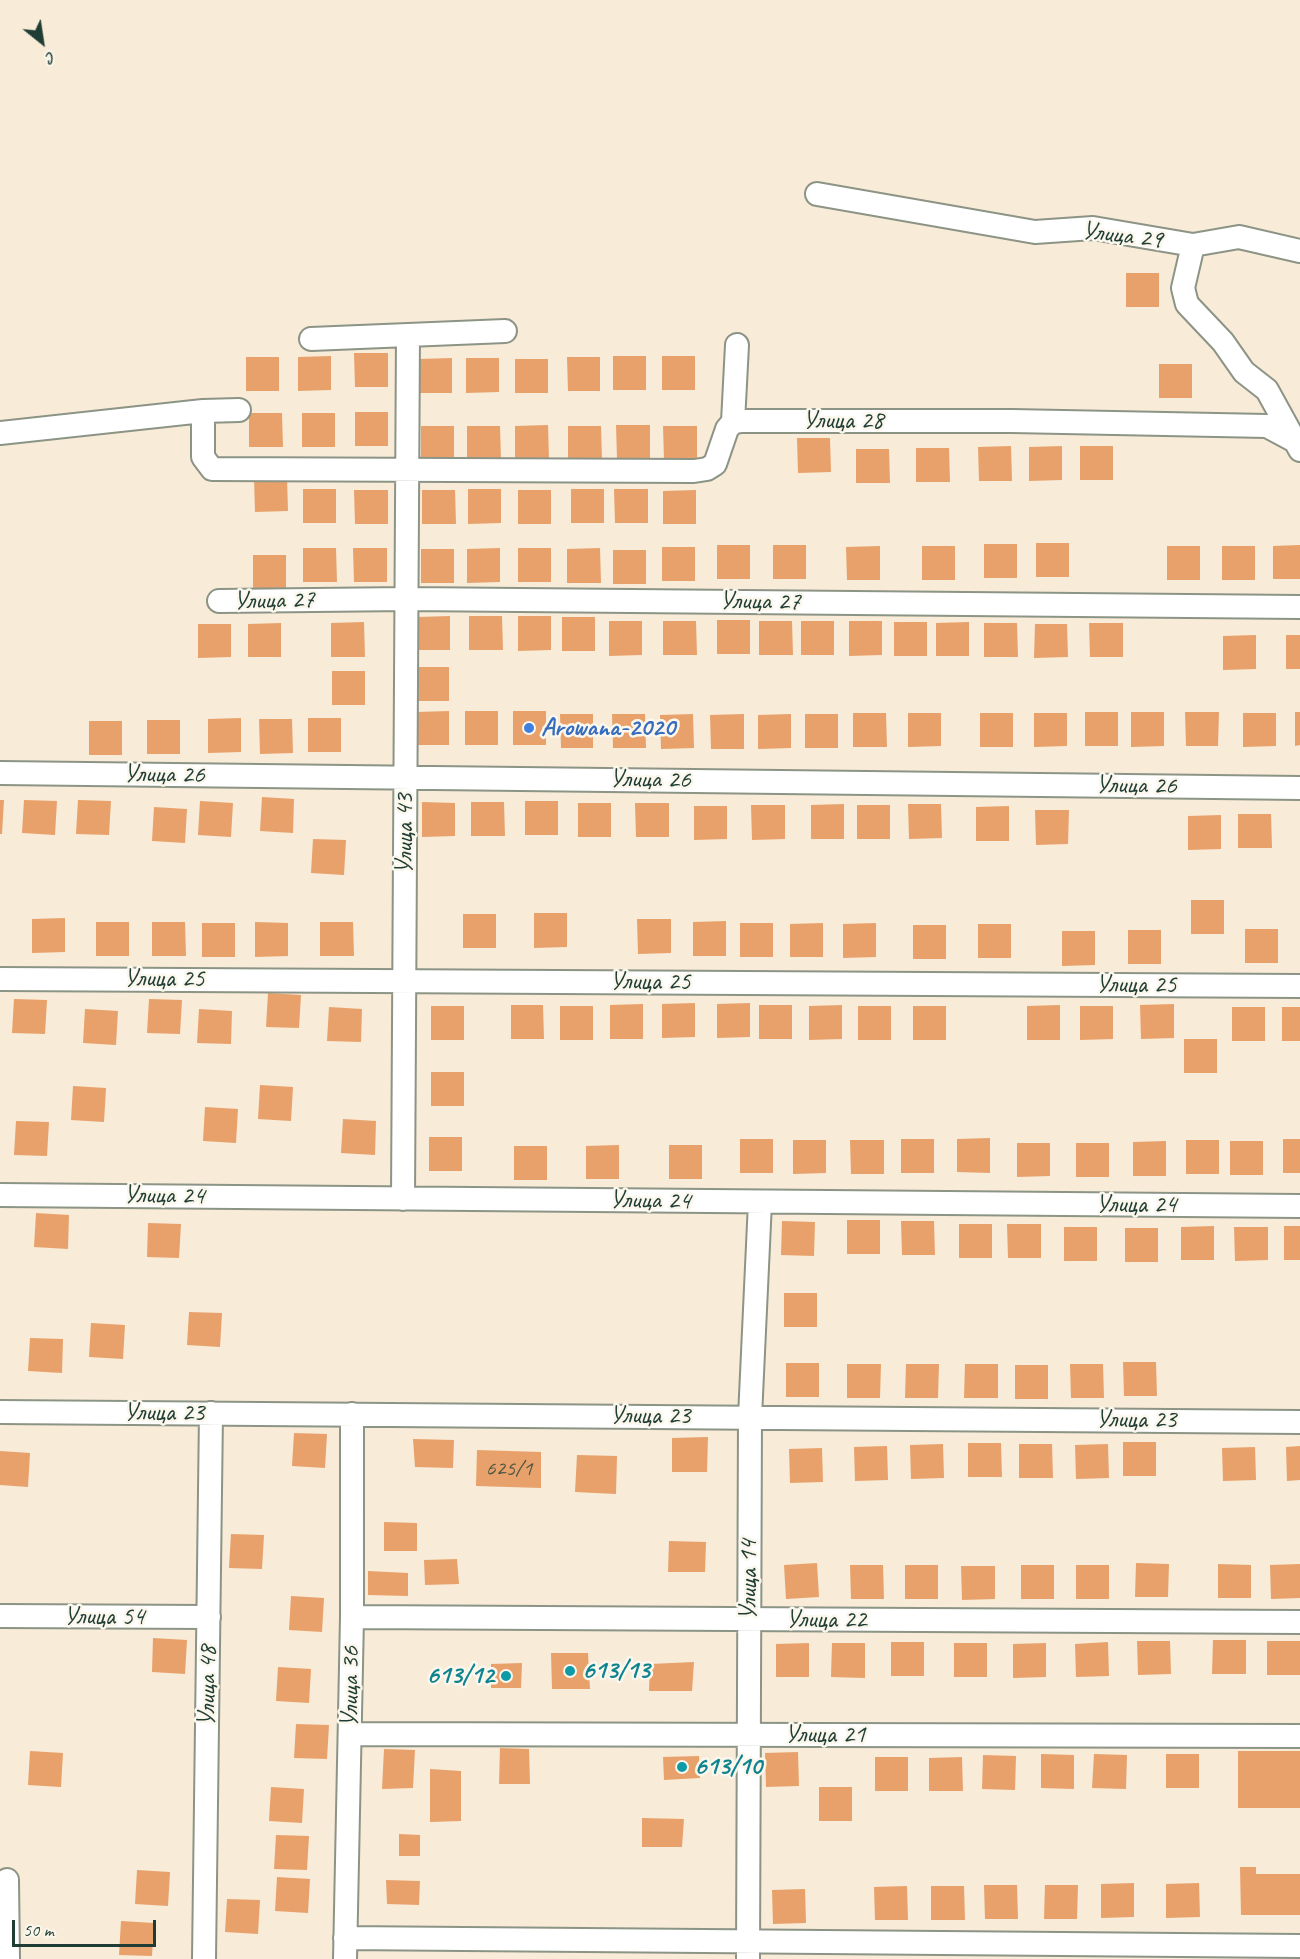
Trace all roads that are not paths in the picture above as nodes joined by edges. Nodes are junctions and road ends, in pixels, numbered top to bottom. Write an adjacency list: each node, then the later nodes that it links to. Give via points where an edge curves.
1 (817, 194): 2 (street, Улица 29, via 1035,232 1093,228)
2 (1193, 245): 3 (street, via 1239,237); 12 (street, Улица 29, via 1183,288 1187,304 1223,342 1244,372 1267,390)
3 (1300, 251)
4 (505, 331): 5 (street)
5 (408, 335): 6 (street); 13 (street, Улица 43)
6 (311, 339)
7 (737, 345): 10 (street)
8 (239, 410): 9 (street)
9 (204, 411): 11 (street); 13 (street, via 203,457 212,469)
10 (733, 422): 12 (street, Улица 28, via 1012,421 1268,426); 13 (street, via 716,464 706,470)
11 (0, 433)
12 (1297, 445)
13 (407, 469): 14 (street, Улица 43)
14 (408, 599): 15 (street, Улица 27); 16 (street, Улица 27); 18 (street, Улица 43)
15 (219, 601)
16 (1300, 607)
17 (0, 773): 18 (street, Улица 26)
18 (405, 778): 19 (street, Улица 26); 21 (street, Улица 43)
19 (1300, 788)
20 (0, 979): 21 (street, Улица 25)
21 (405, 981): 22 (street, Улица 25); 24 (street, Улица 43)
22 (1300, 986)
23 (0, 1195): 24 (street, Улица 24)
24 (403, 1198): 25 (street, Улица 24)
25 (760, 1202): 26 (street, Улица 24); 30 (street, Улица 14)
26 (1300, 1206)
27 (0, 1412): 28 (street, Улица 23)
28 (212, 1413): 29 (street, Улица 23); 33 (street, Улица 48)
29 (352, 1414): 30 (street, Улица 23); 34 (street, Улица 36)
30 (750, 1417): 31 (street, Улица 23); 35 (street, Улица 14)
31 (1300, 1422)
32 (0, 1616): 33 (street, Улица 54)
33 (209, 1617): 45 (street, Улица 48)
34 (352, 1617): 35 (street, Улица 22); 37 (street, Улица 36)
35 (749, 1619): 36 (street, Улица 22); 38 (street, Улица 14)
36 (1300, 1622)
37 (350, 1734): 38 (street, Улица 21); 42 (street, Улица 36)
38 (748, 1735): 39 (street, Улица 21); 43 (street, Улица 14)
39 (1300, 1736)
40 (7, 1880): 44 (street)
41 (1300, 1946): 43 (street)
42 (345, 1949): 43 (street)
43 (748, 1950)
44 (8, 1959)
45 (204, 1959)

